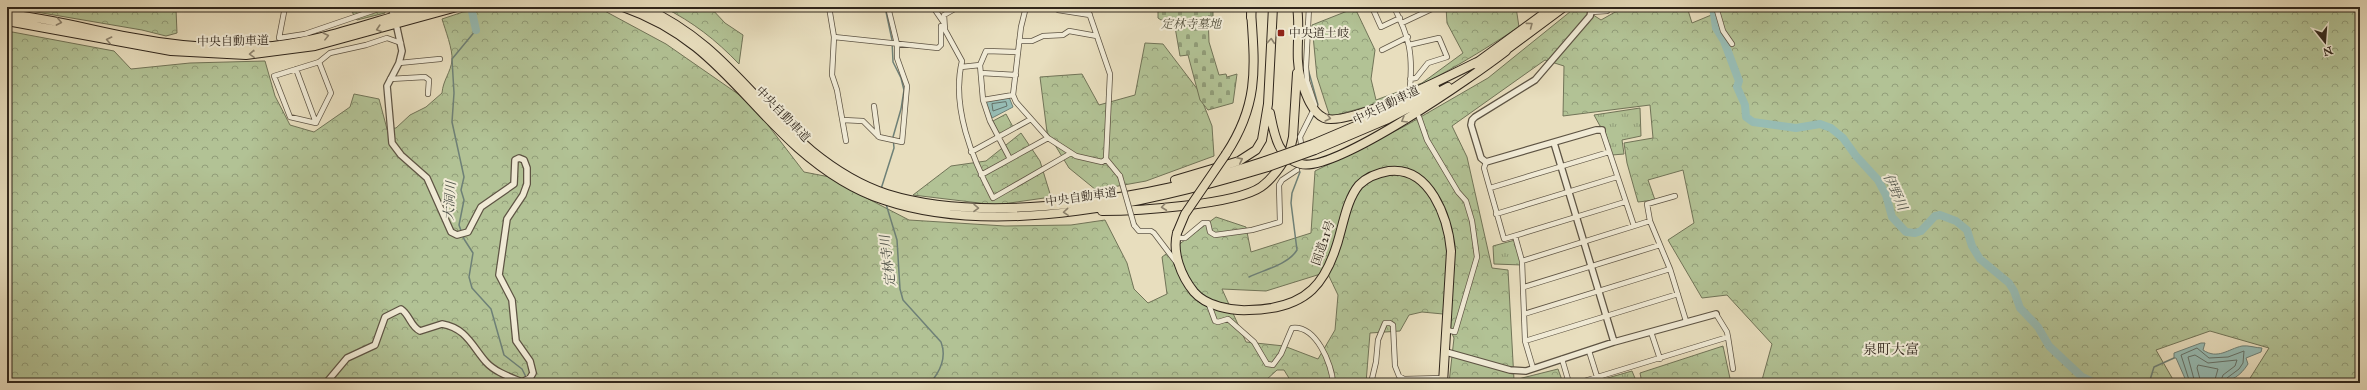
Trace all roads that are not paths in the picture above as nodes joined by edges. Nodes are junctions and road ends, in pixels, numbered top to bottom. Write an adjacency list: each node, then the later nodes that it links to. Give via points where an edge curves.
1 (285, 7): 2 (street, via 279,38 305,34)
2 (384, 7)
3 (428, 7): 27 (highway, 中央自動車道, one-way to 3, via 150,41 192,46 246,47 272,46 320,38)
4 (456, 7): 30 (highway, 中央自動車道, one-way to 30, via 315,46 246,55 171,52)
5 (623, 7): 89 (highway, 中央自動車道, via 668,27 697,46 722,68 805,154 833,174)
6 (643, 7): 89 (highway, 中央自動車道, via 701,41 810,149)
7 (829, 7): 35 (street)
8 (888, 7): 39 (street)
9 (932, 7): 31 (street)
10 (958, 7): 31 (street, via 944,15)
11 (1026, 7): 37 (street)
12 (1088, 7): 28 (street)
13 (1245, 7): 61 (highway, 国道21号)
14 (1251, 7): 61 (highway, 国道21号, via 1253,63)
15 (1273, 7): 62 (highway, one-way to 15)
16 (1297, 7): 49 (highway)
17 (1309, 7): 63 (street, via 1306,67 1307,82)
18 (1372, 7): 29 (street, via 1381,28)
19 (1394, 7): 29 (street)
20 (1436, 7): 32 (street)
21 (1553, 7): 46 (highway, 中央自動車道, one-way to 21)
22 (1564, 7): 43 (highway, 中央自動車道)
23 (1716, 7): 40 (street, via 1723,31)
24 (1058, 10): 28 (street)
25 (1589, 10): 26 (street); 83 (street, via 1535,80 1472,120 1482,158)
26 (1607, 11)
27 (7, 14)
28 (1090, 15): 34 (street)
29 (1400, 18): 32 (street)
30 (7, 21)
31 (943, 22): 39 (street, via 940,47); 51 (street, via 962,61)
32 (1402, 23): 36 (street)
33 (397, 28): 38 (street)
34 (1097, 36): 37 (street, via 1069,31 1064,35); 82 (street, via 1110,74)
35 (834, 37): 39 (street); 68 (street, via 832,75)
36 (1408, 37): 41 (street); 42 (street)
37 (1019, 41): 44 (street)
38 (401, 43): 47 (street, via 387,38 330,53); 48 (street)
39 (897, 44): 71 (street, via 897,58 908,91 902,142)
40 (1732, 44)
41 (1409, 45): 56 (street); 56 (street, via 1439,38 1447,57 1428,63 1416,78)
42 (1382, 50)
43 (1506, 51): 62 (highway, one-way to 62, via 1427,107 1351,149 1316,164 1301,164 1280,149 1274,135); 76 (highway, 中央自動車道, via 1456,83 1406,110)
44 (1018, 52): 50 (street, via 986,51); 54 (street)
45 (440, 59): 48 (street)
46 (1479, 61): 49 (highway, one-way to 46, via 1306,93 1316,112 1326,119 1335,120 1374,108); 76 (highway, 中央自動車道, via 1386,113)
47 (319, 62): 52 (street); 69 (street, via 331,93)
48 (399, 63): 55 (street)
49 (1298, 64): 96 (highway, one-way to 96, via 1293,137 1287,157 1261,187 1227,199 1139,210)
50 (980, 65): 51 (street); 53 (street)
51 (961, 67): 77 (street, via 962,110)
52 (296, 70): 69 (street); 69 (street, via 274,76 290,117)
53 (981, 73): 54 (street); 60 (street)
54 (1016, 75): 59 (street)
55 (390, 79): 58 (street, via 425,77 429,80); 130 (street, via 387,92 392,143 401,155 427,178 451,232 457,235 468,232 481,207 514,184 515,160 519,158 526,163 527,184 524,195 507,219 499,275 512,300 516,341 530,361 533,373 522,382 509,377 487,363 469,338 463,334 442,324 420,331 401,309 385,317 375,344 347,358)
56 (1410, 79): 57 (street)
57 (1410, 87)
58 (428, 94)
59 (1013, 95): 60 (street); 67 (street)
60 (983, 100): 72 (street)
61 (1250, 102): 101 (highway, 国道21号, bridge, via 1239,134 1185,214)
62 (1268, 104): 95 (highway, one-way to 62, via 1199,174 1239,161 1256,150 1262,140)
63 (1315, 104)
64 (874, 106): 71 (street)
65 (1312, 113): 80 (street, via 1300,137)
66 (1419, 116): 117 (street, via 1427,140 1466,201 1477,257 1455,332)
67 (1030, 119): 72 (street); 73 (street)
68 (843, 120): 71 (street, via 863,121); 74 (street)
69 (316, 123)
70 (1602, 130): 75 (street); 78 (street)
71 (878, 136)
72 (998, 137): 77 (street); 81 (street)
73 (1048, 138): 79 (street); 81 (street)
74 (846, 140)
75 (1554, 142): 83 (street); 85 (street)
76 (1314, 147): 84 (highway, 中央自動車道, bridge)
77 (971, 152): 87 (street)
78 (1609, 152): 85 (street); 88 (street)
79 (1071, 153): 82 (street, via 1102,162); 87 (street, via 993,198)
80 (1304, 158)
81 (1010, 159): 87 (street)
82 (1106, 159): 107 (street, bridge, via 1120,176 1134,225 1139,231 1154,233)
83 (1486, 162): 90 (street, via 1484,165)
84 (1266, 164): 95 (highway, 中央自動車道, via 1135,194); 96 (highway, 中央自動車道, via 1183,191)
85 (1561, 167): 90 (street); 91 (street)
86 (1297, 170): 101 (street, via 1279,185 1280,222 1252,230 1215,235 1210,232 1208,224 1203,223 1185,238)
87 (981, 175)
88 (1617, 177): 91 (street); 93 (street)
89 (862, 187): 94 (highway, 中央自動車道, via 883,200)
90 (1490, 188): 97 (street)
91 (1568, 191): 97 (street); 98 (street)
92 (1675, 196): 99 (street, via 1647,204)
93 (1625, 202): 98 (street); 100 (street)
94 (909, 204): 95 (highway, 中央自動車道, one-way to 95, via 976,208); 96 (highway, 中央自動車道, one-way to 94, via 987,216 945,213)
95 (1052, 204)
96 (1081, 210)
97 (1496, 214): 102 (street, via 1504,239)
98 (1576, 216): 102 (street); 103 (street)
99 (1650, 221): 100 (street); 104 (street)
100 (1634, 226): 103 (street)
101 (1177, 235): 107 (highway, 国道21号, via 1175,253)
102 (1515, 236): 105 (street)
103 (1584, 242): 105 (street); 106 (street)
104 (1660, 245): 106 (street); 108 (street)
105 (1522, 261): 109 (street)
106 (1592, 266): 109 (street); 110 (street)
107 (1180, 268): 112 (highway, 国道21号, via 1186,283 1196,295)
108 (1670, 269): 110 (street); 111 (street)
109 (1524, 287): 113 (street)
110 (1599, 291): 113 (street); 115 (street)
111 (1678, 294): 115 (street); 116 (street)
112 (1208, 302): 117 (highway, 国道21号, via 1228,309 1255,310 1286,306 1301,299 1321,282 1351,198 1358,186 1380,172 1394,171 1419,180 1436,199 1447,222 1451,250); 131 (street, via 1215,321 1228,319 1254,342 1267,364 1273,365 1281,354 1292,328 1297,327 1308,334 1327,356)
113 (1524, 314): 120 (street)
114 (1716, 314): 116 (street); 119 (street)
115 (1606, 316): 120 (street); 121 (street)
116 (1686, 321): 118 (street)
117 (1447, 330): 123 (highway, 国道21号)
118 (1652, 332): 121 (street); 125 (street)
119 (1728, 337): 125 (street); 127 (street)
120 (1525, 341): 126 (street)
121 (1614, 342): 122 (street)
122 (1589, 351): 124 (street); 128 (street)
123 (1446, 352): 126 (street, via 1510,370 1526,372); 129 (highway, 国道21号)
124 (1562, 359): 126 (street); 133 (street)
125 (1660, 359): 128 (street)
126 (1533, 368)
127 (1733, 369)
128 (1597, 377): 134 (street); 135 (street)
129 (1443, 381): 132 (street, via 1404,379 1398,376 1395,366 1393,325 1390,322 1385,323 1378,340)
130 (326, 383)
131 (1333, 383)
132 (1371, 383)
133 (1569, 383)
134 (1578, 383)
135 (1599, 383)

